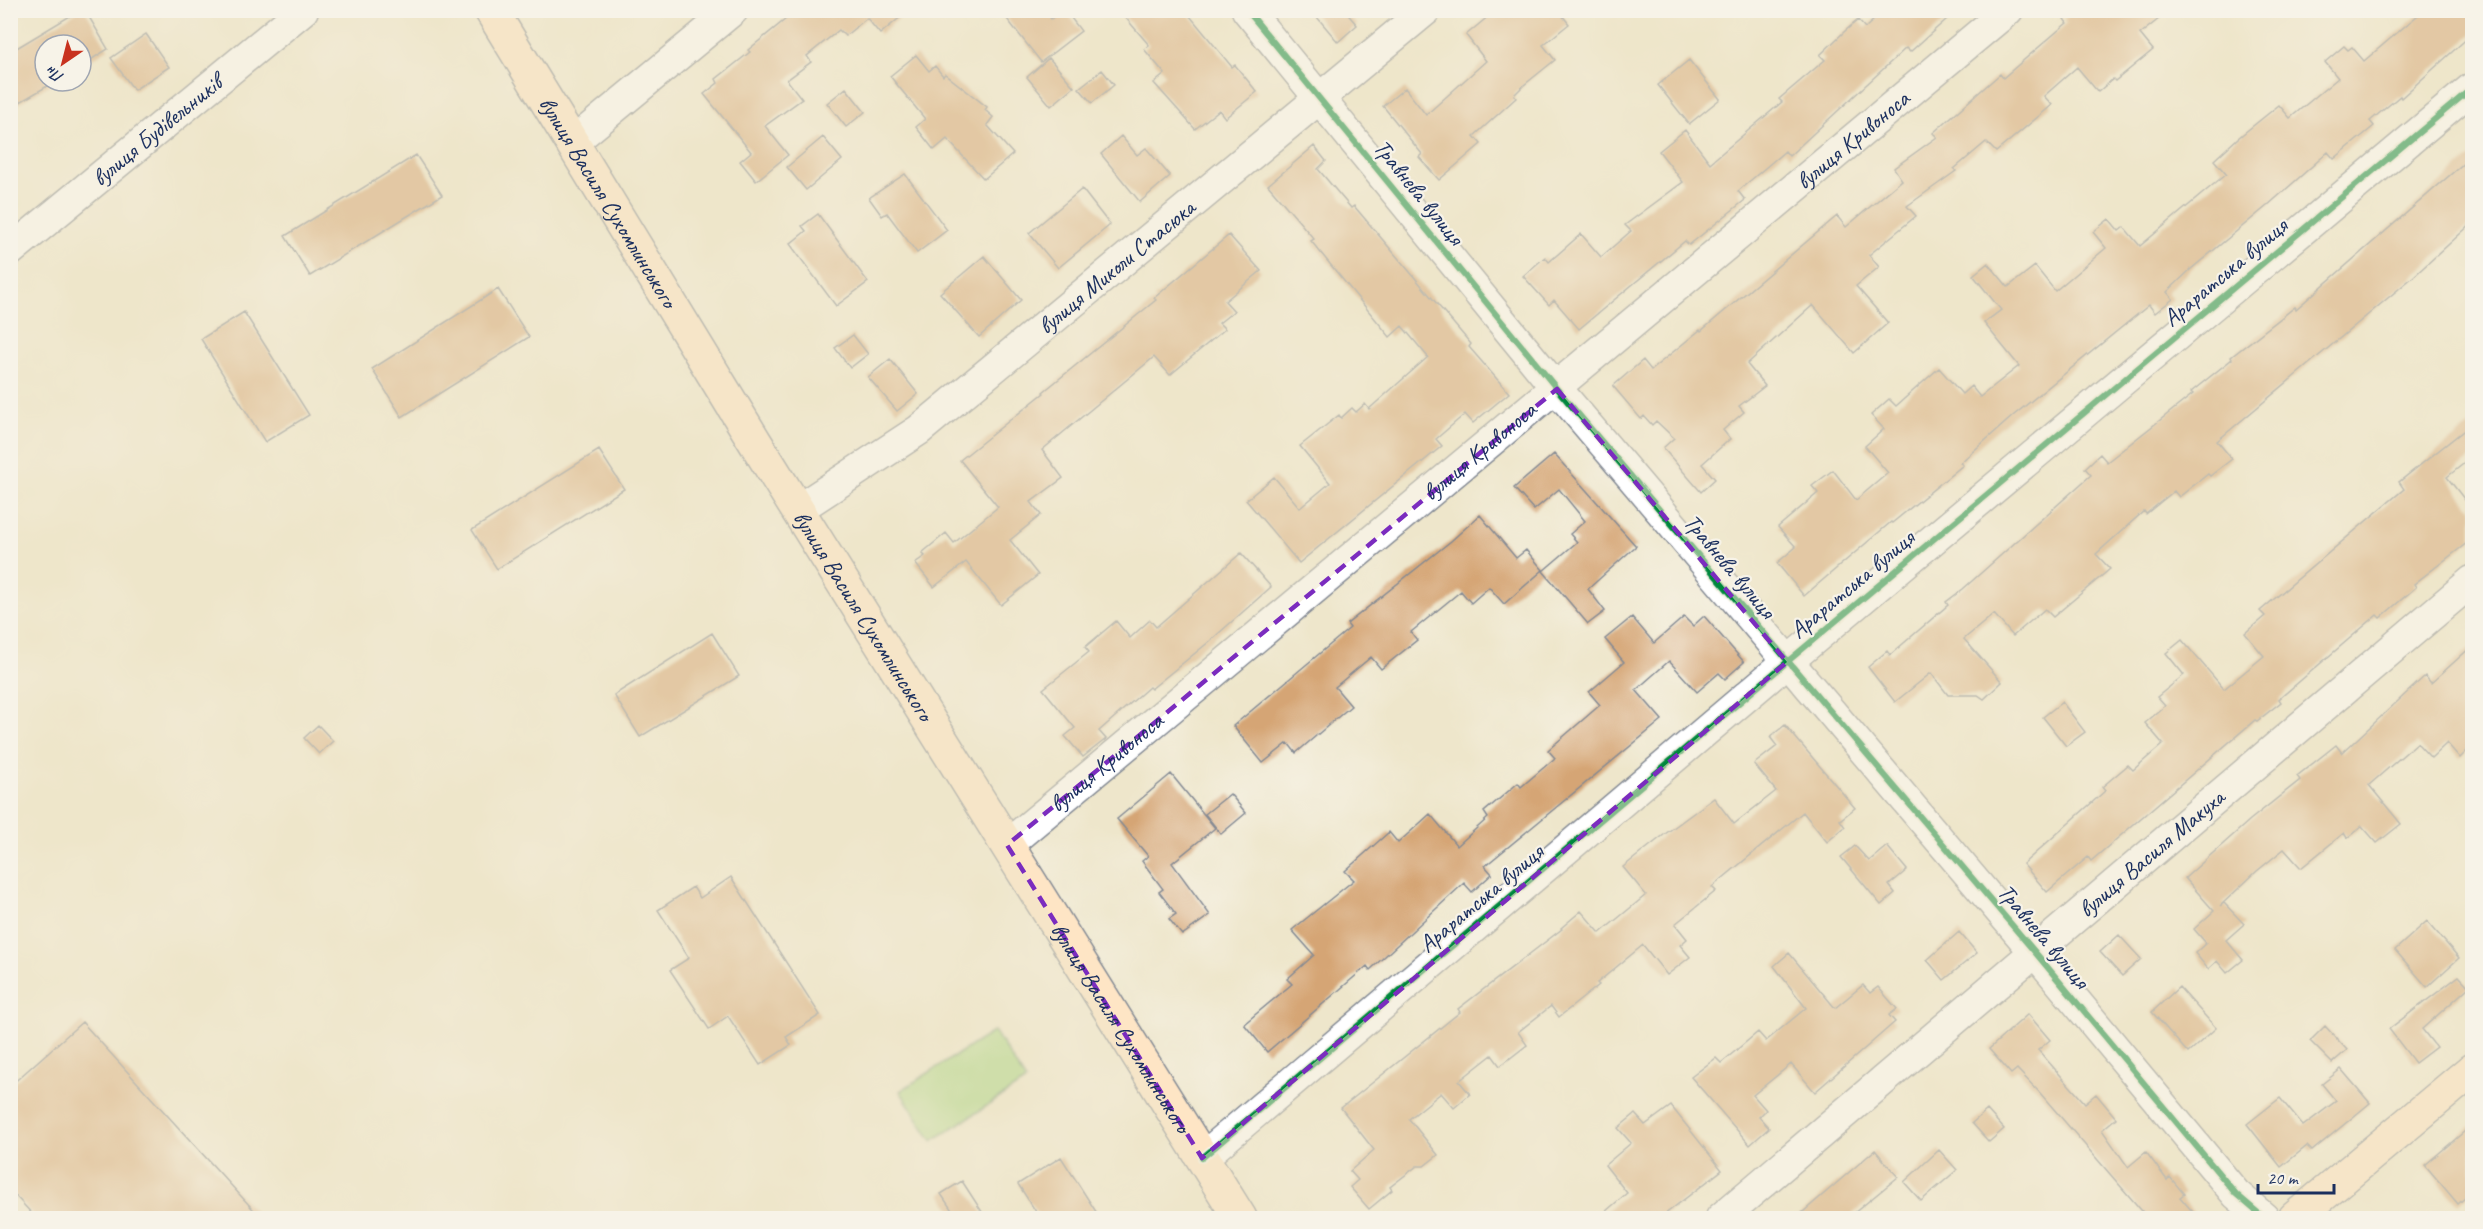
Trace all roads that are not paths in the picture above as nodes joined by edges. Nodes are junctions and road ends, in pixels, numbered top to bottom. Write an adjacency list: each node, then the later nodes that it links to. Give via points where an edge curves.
1 (303, 10): 10 (street, вулиця Будівельників)
2 (491, 10): 9 (main road, вулиця Василя Сухомлинського)
3 (733, 10): 9 (street)
4 (1247, 10): 8 (street, Травнева вулиця)
5 (1426, 10): 8 (street, вулиця Миколи Стасюка)
6 (2008, 10): 11 (street, вулиця Кривоноса)
7 (2472, 88): 14 (street, Араратська вулиця)
8 (1320, 100): 11 (street, Травнева вулиця); 12 (street, вулиця Миколи Стасюка, via 919,430)
9 (572, 143): 12 (main road, вулиця Василя Сухомлинського)
10 (10, 250)
11 (1557, 389): 14 (street, Травнева вулиця); 15 (street, вулиця Кривоноса)
12 (797, 510): 15 (main road, вулиця Василя Сухомлинського)
13 (2472, 581): 16 (street, вулиця Василя Макуха)
14 (1787, 662): 16 (street, Травнева вулиця); 18 (street, Араратська вулиця)
15 (1008, 845): 18 (main road, вулиця Василя Сухомлинського)
16 (2034, 951): 20 (street, вулиця Василя Макуха); 21 (street, Травнева вулиця, via 2236,1194)
17 (2472, 1070): 22 (main road)
18 (1203, 1158): 19 (main road, вулиця Василя Сухомлинського)
19 (1240, 1218)
20 (1721, 1218)
21 (2264, 1218)
22 (2295, 1218)

